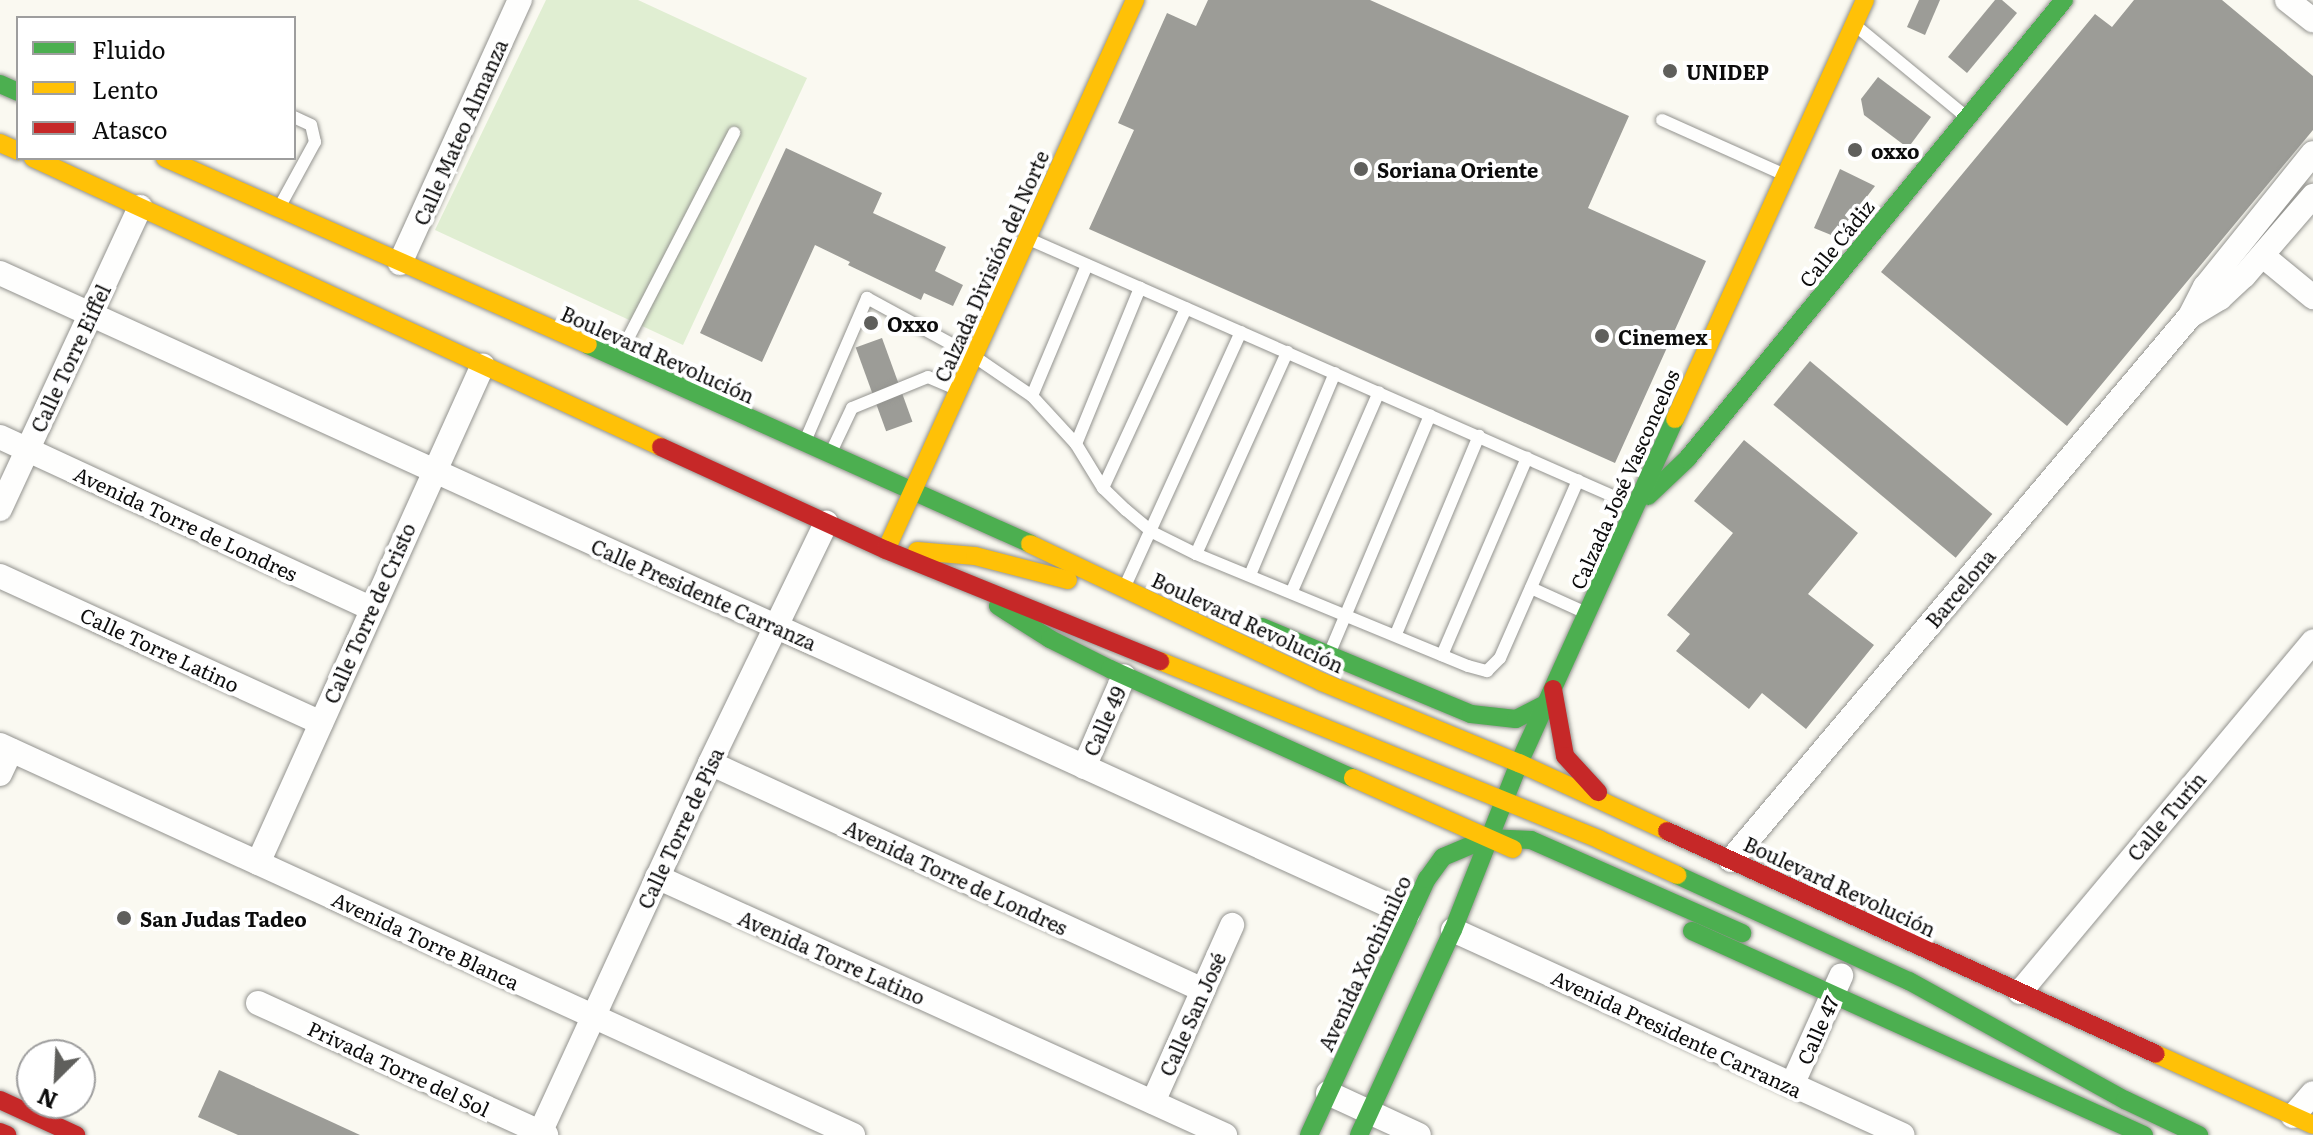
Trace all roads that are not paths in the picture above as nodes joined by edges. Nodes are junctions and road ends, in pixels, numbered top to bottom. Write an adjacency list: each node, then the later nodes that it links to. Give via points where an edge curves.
1 (520, 0): 24 (street, Calle Mateo Almanza)
2 (1135, 0): 19 (main road, Calzada División del Norte)
3 (1865, 0): 7 (main road, Calzada José Vasconcelos)
4 (2064, 0): 9 (main road, Calle Cádiz)
5 (2287, 0): 6 (street)
6 (2313, 20)
7 (1854, 25): 9 (lane); 15 (main road, Calzada José Vasconcelos)
8 (296, 118): 18 (lane, via 311,125 315,142)
9 (1967, 118): 37 (main road, Calle Cádiz)
10 (1662, 120): 15 (lane)
11 (734, 133): 34 (lane)
12 (2313, 153): 30 (street, Barcelona, via 2205,287)
13 (37, 160): 17 (main road)
14 (169, 160): 18 (main road, Boulevard Revolución)
15 (1786, 175): 37 (main road, Calzada José Vasconcelos)
16 (2313, 196): 21 (street, Barcelona)
17 (140, 207): 20 (main road); 29 (street, Calle Torre Eiffel)
18 (279, 209): 24 (main road, Boulevard Revolución)
19 (1028, 239): 22 (lane); 33 (main road, Calzada División del Norte)
20 (243, 254): 23 (main road); 35 (main road)
21 (2263, 256): 27 (street); 30 (street, Barcelona, via 2220,298)
22 (1087, 265): 26 (lane); 40 (lane)
23 (322, 270)
24 (396, 270): 34 (main road, Boulevard Revolución)
25 (0, 273): 29 (street, Calle Presidente Carranza)
26 (1140, 288): 28 (lane); 45 (lane)
27 (2313, 297)
28 (1186, 308): 31 (lane); 51 (lane)
29 (90, 314): 46 (street, Calle Torre Eiffel); 49 (street, Calle Presidente Carranza)
30 (2190, 316): 86 (street, Barcelona)
31 (1241, 332): 32 (lane); 56 (lane)
32 (1287, 352): 36 (lane); 58 (lane)
33 (975, 357): 38 (main road, Calzada División del Norte); 40 (lane); 44 (lane, via 867,298)
34 (617, 360): 44 (main road, Boulevard Revolución)
35 (483, 365): 49 (street, Calle Torre de Cristo); 55 (main road)
36 (1335, 373): 39 (lane); 59 (lane)
37 (1720, 378): 53 (main road, Calzada José Vasconcelos); 53 (main road, Calle Cádiz, via 1687,459)
38 (959, 391): 47 (lane, via 928,377 852,408); 52 (main road, Calzada División del Norte)
39 (1379, 392): 41 (lane); 64 (lane)
40 (1032, 396): 45 (lane)
41 (1430, 415): 42 (lane); 67 (lane)
42 (1479, 436): 48 (lane); 71 (lane)
43 (0, 437): 46 (street, Avenida Torre de Londres)
44 (804, 442): 47 (main road, Boulevard Revolución)
45 (1076, 444): 51 (lane)
46 (28, 449): 54 (street, Calle Torre Eiffel); 66 (street, Avenida Torre de Londres)
47 (830, 453): 52 (main road, Boulevard Revolución)
48 (1527, 458): 50 (lane); 74 (lane)
49 (434, 470): 66 (street, Calle Torre de Cristo); 70 (street, Calle Presidente Carranza)
50 (1578, 480): 53 (lane); 63 (lane)
51 (1103, 488): 56 (lane)
52 (914, 489): 57 (main road, Calzada División del Norte); 62 (main road, Boulevard Revolución)
53 (1635, 507): 68 (main road, Calzada José Vasconcelos)
54 (0, 509)
55 (826, 523): 57 (main road); 70 (street, Calle Torre de Pisa)
56 (1152, 532): 58 (lane); 62 (lane)
57 (886, 550): 61 (main road); 62 (main road, via 948,551 1064,580)
58 (1196, 554): 59 (lane)
59 (1250, 575): 64 (lane)
60 (0, 576): 77 (street, Calle Torre Latino)
61 (966, 583): 75 (main road, via 1021,622); 83 (main road)
62 (1124, 588): 65 (main road); 80 (main road, Boulevard Revolución, via 1347,693)
63 (1531, 588): 68 (lane); 74 (lane, via 1495,667 1477,670)
64 (1292, 591): 67 (lane)
65 (1201, 604)
66 (372, 609): 77 (street, Calle Torre de Cristo)
67 (1346, 613): 71 (lane); 73 (lane)
68 (1587, 614): 76 (main road, Calzada José Vasconcelos)
69 (1239, 617): 73 (main road)
70 (777, 627): 79 (street, Calle Torre de Pisa); 81 (street, Calle Presidente Carranza)
71 (1396, 634): 74 (lane)
72 (2313, 641): 95 (street, Calle Turín)
73 (1329, 655): 76 (main road, via 1471,714 1516,719)
74 (1442, 655)
75 (1124, 676): 81 (street, Calle 49); 85 (main road)
76 (1549, 696): 80 (main road, Calzada José Vasconcelos); 84 (main road, via 1565,756)
77 (321, 723): 87 (street, Calle Torre de Cristo)
78 (6, 748): 82 (street); 87 (street, Avenida Torre Blanca)
79 (710, 763): 88 (street, Calle Torre de Pisa); 94 (street, Avenida Torre de Londres)
80 (1519, 763): 83 (main road, Calzada José Vasconcelos); 84 (main road, Boulevard Revolución)
81 (1084, 767): 89 (street, Calle Presidente Carranza)
82 (0, 774)
83 (1502, 800): 85 (main road); 99 (main road, via 1831,945)
84 (1611, 805): 86 (main road, Boulevard Revolución)
85 (1488, 838): 89 (main road, Avenida Xochimilco, via 1443,857); 91 (main road); 92 (main road, via 1531,840); 93 (main road)
86 (1731, 860): 95 (main road, Boulevard Revolución)
87 (258, 863): 97 (street, Avenida Torre Blanca)
88 (657, 877): 97 (street, Calle Torre de Pisa); 107 (street, Avenida Torre Latino)
89 (1408, 914): 104 (main road, Avenida Xochimilco)
90 (1232, 925): 94 (street, Calle San José)
91 (1453, 930): 103 (street, Avenida Presidente Carranza); 108 (main road)
92 (1759, 940)
93 (1839, 981): 103 (street, Calle 47); 110 (main road)
94 (1203, 990): 107 (street, Calle San José)
95 (2020, 992): 102 (main road, Boulevard Revolución)
96 (258, 1003): 112 (street, Privada Torre del Sol)
97 (593, 1017): 112 (street, Calle Torre de Pisa); 115 (street, Avenida Torre Blanca)
98 (1940, 1020): 99 (main road)
99 (2018, 1038): 100 (main road); 122 (main road, via 2125,1100)
100 (2050, 1039)
101 (2081, 1040): 102 (main road)
102 (2181, 1065): 109 (main road, Boulevard Revolución)
103 (1792, 1085): 120 (street, Avenida Presidente Carranza)
104 (1328, 1093): 108 (street); 117 (main road, Avenida Xochimilco)
105 (2313, 1093): 109 (street)
106 (0, 1100): 114 (main road)
107 (1153, 1102): 116 (street, Avenida Torre Latino)
108 (1369, 1112): 118 (main road); 119 (street)
109 (2303, 1121)
110 (2118, 1130): 121 (main road)
111 (0, 1132): 113 (main road)
112 (542, 1134)
113 (7, 1135)
114 (76, 1135)
115 (853, 1135)
116 (1225, 1135)
117 (1309, 1135)
118 (1359, 1135)
119 (1419, 1135)
120 (1902, 1135)
121 (2144, 1135)
122 (2199, 1135)

